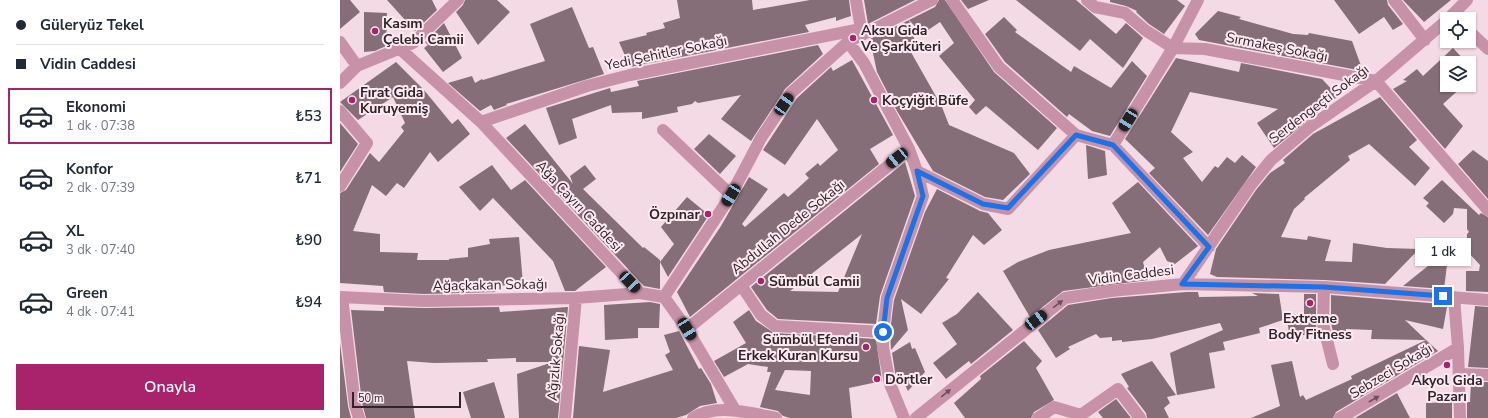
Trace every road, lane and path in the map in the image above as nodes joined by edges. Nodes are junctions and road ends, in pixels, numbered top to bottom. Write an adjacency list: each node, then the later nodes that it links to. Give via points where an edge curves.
1 (458, 0): 16 (street, via 413,43)
2 (856, 0): 11 (street)
3 (932, 0): 15 (street)
4 (952, 0): 25 (street, via 999,66)
5 (1087, 0): 17 (street, via 1095,7 1125,13)
6 (1198, 0): 17 (street)
7 (1394, 0): 13 (street)
8 (1467, 0): 9 (street, Serdengeçti Sokağı)
9 (1456, 12)
10 (1440, 27): 13 (street, Serdengeçti Sokağı)
11 (861, 29): 15 (street); 23 (street, Yedi Şehitler Sokağı, via 630,75 587,86)
12 (1476, 38): 18 (street)
13 (1425, 40): 21 (street, Serdengeçti Sokağı)
14 (340, 42): 19 (street)
15 (848, 42): 27 (street, via 864,63); 30 (street, via 791,93 761,138)
16 (399, 48): 19 (street); 23 (street, Ağa Çayırı Caddesi)
17 (1173, 48): 21 (street, Sırmakeş Sokağı, via 1205,49); 26 (street)
18 (1488, 49)
19 (357, 66): 20 (street)
20 (341, 81)
21 (1376, 81): 31 (street); 32 (street, Serdengeçti Sokağı, via 1311,126 1271,160 1250,186)
22 (340, 111): 29 (street, via 367,143)
23 (481, 122): 36 (street, Ağa Çayırı Caddesi)
24 (663, 130): 30 (street)
25 (1076, 135): 26 (street); 28 (street, via 1008,208 983,204)
26 (1113, 145): 32 (street)
27 (909, 149): 28 (street); 34 (street, Abdullah Dede Sokağı)
28 (917, 171): 43 (street, via 923,196 887,298)
29 (340, 186)
30 (731, 195): 38 (street)
31 (1488, 210)
32 (1209, 247): 33 (street, Serdengeçti Sokağı)
33 (1182, 284): 35 (street, Vidin Caddesi); 54 (street, Vidin Caddesi, one-way to 33, via 1065,298)
34 (741, 285): 42 (street, Abdullah Dede Sokağı); 43 (street, via 761,315 775,326)
35 (1324, 287): 39 (street, Vidin Caddesi); 45 (street, via 1323,324)
36 (640, 293): 38 (street); 40 (street, Ağaçkakan Sokağı)
37 (341, 297): 40 (street, Ağaçkakan Sokağı, via 424,301); 49 (street)
38 (664, 297): 42 (street)
39 (1454, 297): 41 (street, Vidin Caddesi); 44 (street)
40 (576, 298): 50 (street, Ağızlık Sokağı)
41 (1488, 300)
42 (687, 329): 48 (street)
43 (883, 332): 53 (street, via 883,347 890,384)
44 (1458, 348): 46 (street); 57 (street, Sebzeci Sokağı, one-way to 44)
45 (1333, 364)
46 (1459, 374): 47 (street); 58 (street)
47 (1488, 375)
48 (735, 410): 51 (street, via 700,413); 52 (street)
49 (359, 418)
50 (566, 418)
51 (693, 418)
52 (776, 418)
53 (904, 418)
54 (916, 418)
55 (1038, 418): 56 (street, via 1054,407 1081,415 1118,389)
56 (1140, 418)
57 (1340, 418)
58 (1460, 418)

